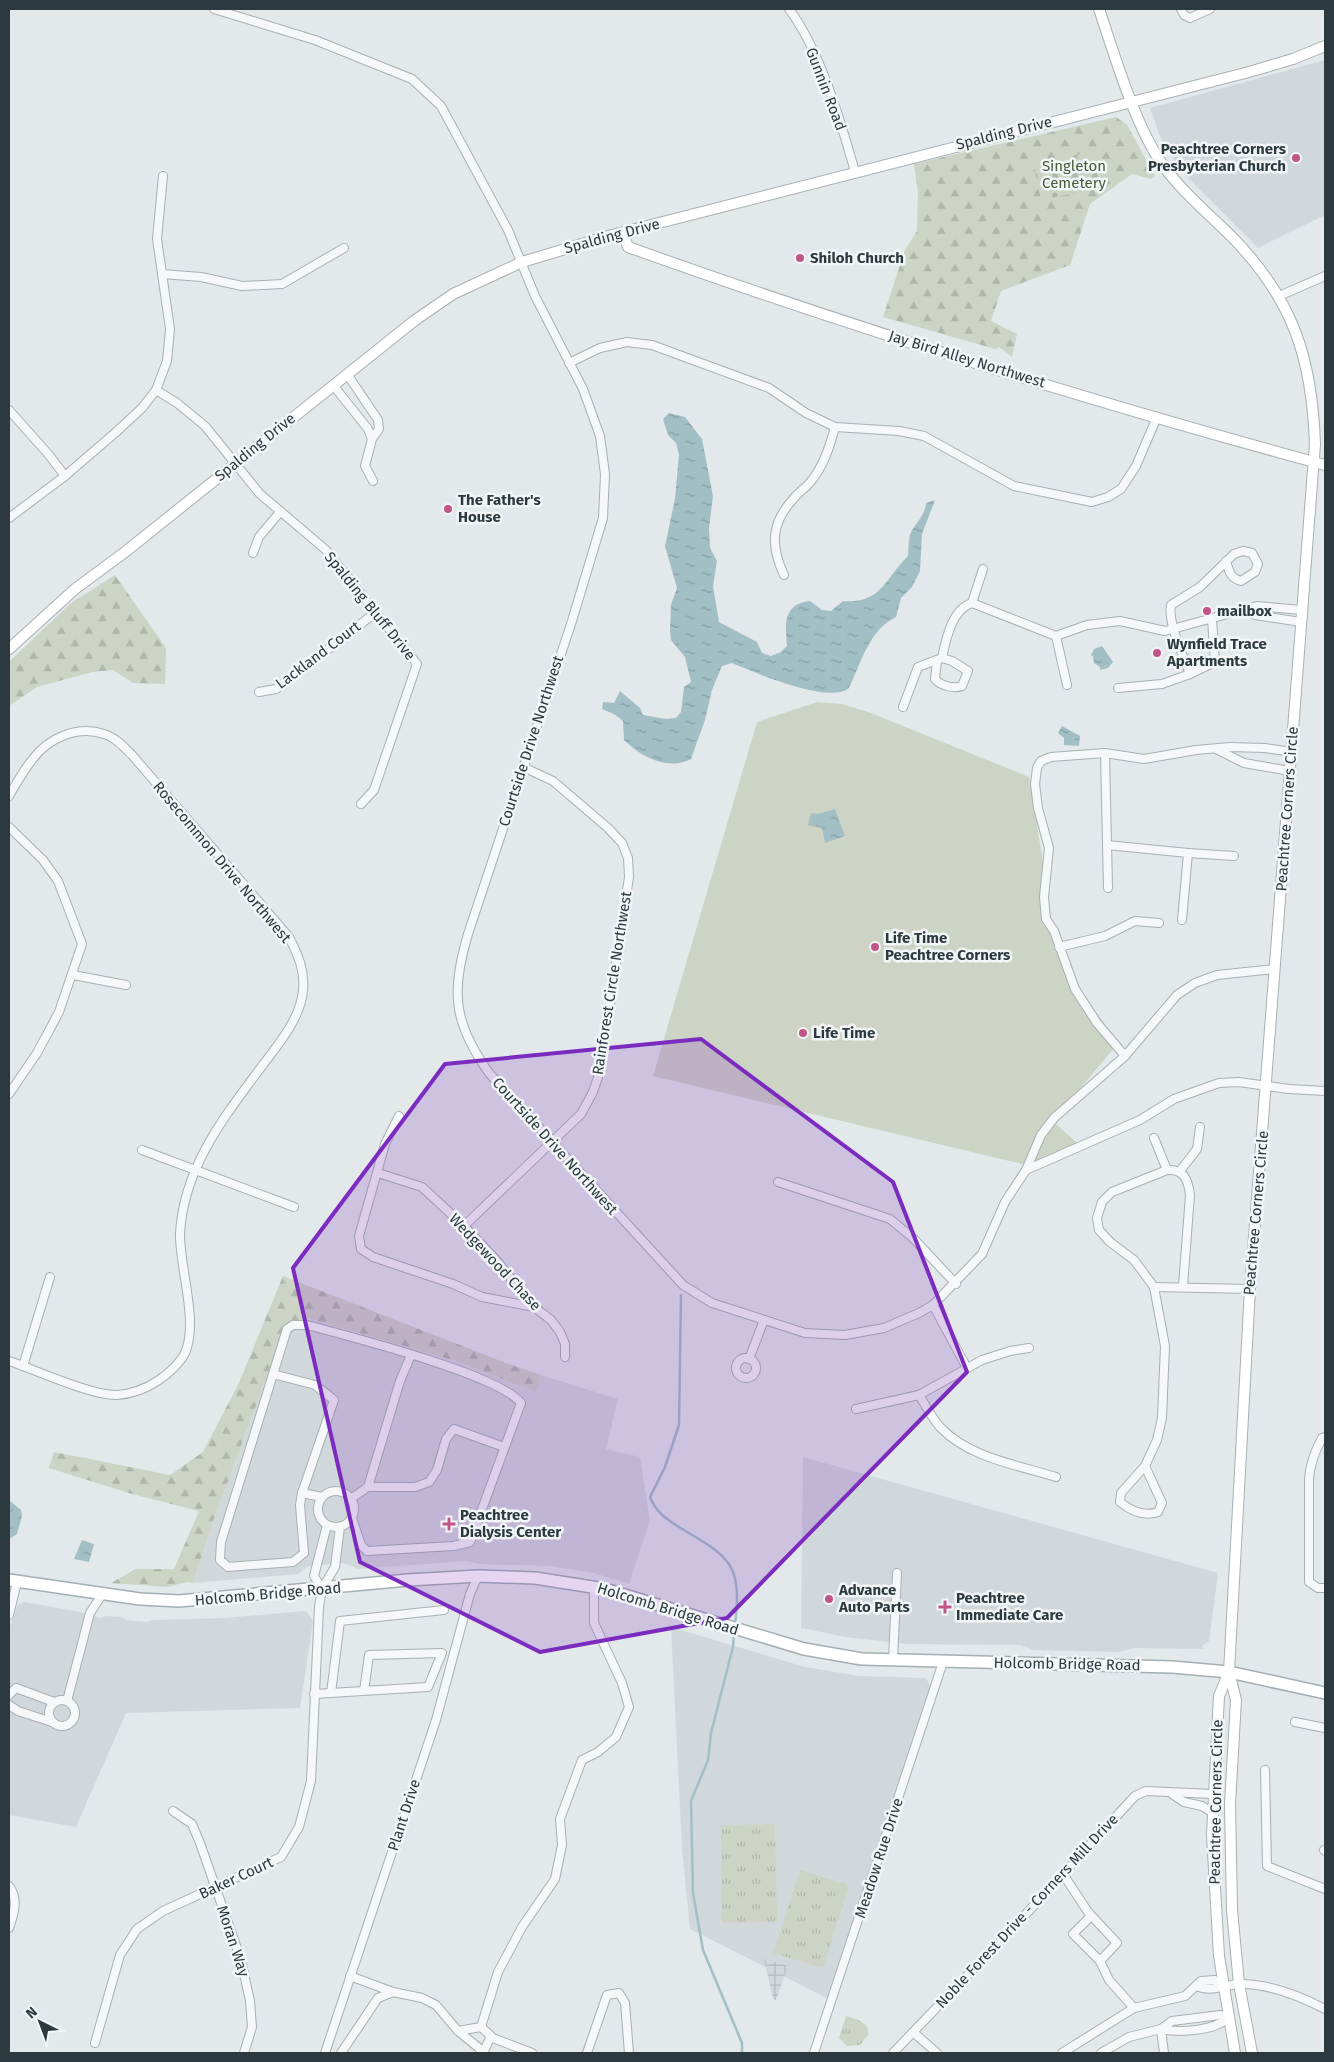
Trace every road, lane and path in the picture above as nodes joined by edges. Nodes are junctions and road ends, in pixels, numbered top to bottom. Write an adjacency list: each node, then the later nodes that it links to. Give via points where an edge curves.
1 (214, 9): 12 (street, Courtside Drive Northwest, via 315,40 412,79 441,106)
2 (790, 9): 8 (street, Gunnin Road, via 828,88)
3 (1099, 9): 7 (street, Peachtree Corners Circle)
4 (1181, 9): 5 (street, via 1190,18)
5 (1210, 9)
6 (1325, 46): 7 (street, Spalding Drive, via 1293,60)
7 (1132, 101): 8 (street, Spalding Drive); 15 (street, Peachtree Corners Circle, via 1166,168 1251,257)
8 (855, 172): 10 (street, Spalding Drive)
9 (163, 176): 13 (street, via 157,239)
10 (623, 233): 12 (street, Spalding Drive); 21 (street, Jay Bird Alley Northwest, via 628,247 752,291)
11 (344, 248): 13 (street, via 282,284 242,286 201,277)
12 (522, 262): 16 (street, Courtside Drive Northwest, via 534,296); 17 (street, Spalding Drive, via 453,294)
13 (162, 274): 19 (street, via 170,329 167,361)
14 (1325, 276): 15 (street)
15 (1279, 296): 24 (street, Peachtree Corners Circle, via 1305,356 1314,414)
16 (569, 363): 22 (street, via 600,348 627,342 652,345 769,388); 52 (street, Courtside Drive Northwest, via 584,389 600,436 605,474 603,518)
17 (347, 374): 18 (street, Spalding Drive); 23 (street, via 378,420 379,429)
18 (333, 385): 23 (street, via 368,429); 25 (street, Spalding Drive)
19 (156, 390): 25 (street, Spalding Bluff Drive, via 205,426); 27 (street, via 136,414)
20 (9, 410): 27 (street)
21 (1156, 417): 22 (street, via 1136,466 1121,489 1092,502 1014,486 924,436); 24 (street, Jay Bird Alley Northwest)
22 (835, 427): 34 (street, via 821,466 812,481 785,509 776,526 776,557)
23 (372, 439): 28 (street, via 364,466)
24 (1313, 462): 26 (street, Jay Bird Alley Northwest); 37 (street, Peachtree Corners Circle)
25 (236, 463): 29 (street, Spalding Bluff Drive, via 260,494); 43 (street, Spalding Drive, via 75,589)
26 (1325, 465)
27 (65, 476): 30 (street)
28 (373, 481)
29 (280, 512): 31 (street, via 259,537); 38 (street, Spalding Bluff Drive, via 326,550)
30 (9, 518)
31 (253, 554)
32 (1226, 561): 32 (street, via 1243,551 1252,552 1258,564 1256,572 1241,581 1229,573); 41 (street, via 1200,588 1171,605)
33 (983, 569): 35 (street)
34 (784, 575)
35 (972, 603): 42 (street); 48 (street, via 957,613 940,660 918,666)
36 (1244, 610): 37 (street, via 1257,606); 39 (street); 40 (street, via 1254,615)
37 (1302, 610): 40 (street, Peachtree Corners Circle)
38 (375, 612): 47 (street, Lackland Court, via 276,689); 55 (street, Spalding Bluff Drive, via 417,664 374,790)
39 (1212, 619): 41 (street); 44 (street, via 1215,662)
40 (1301, 622): 50 (street, Peachtree Corners Circle)
41 (1175, 630): 42 (street, via 1165,631 1120,620 1087,625); 44 (street)
42 (1056, 636): 45 (street)
43 (9, 649)
44 (1190, 674): 46 (street, via 1162,684)
45 (1066, 685)
46 (1118, 688)
47 (259, 692)
48 (903, 707)
49 (1216, 749): 50 (street, via 1248,747); 51 (street, via 1144,759); 53 (street, via 1244,763)
50 (1292, 752): 53 (street, Peachtree Corners Circle)
51 (1105, 753): 57 (street); 63 (street, via 1051,757 1041,761 1037,768 1038,808 1049,848 1044,897 1046,919)
52 (523, 768): 74 (street, Courtside Drive Northwest, via 465,942 458,968 457,996 462,1024 473,1050); 74 (street, Rainforest Circle Northwest, via 553,781 592,814 622,843 628,858 629,877 600,1071 581,1114)
53 (1290, 771): 64 (street, Peachtree Corners Circle)
54 (9, 796): 78 (street, Rosecommon Drive Northwest, via 32,759 46,745 72,732 104,734 132,755 289,937 303,966 303,991 298,1009 270,1056 213,1134)
55 (361, 804)
56 (9, 828): 65 (street, via 43,860 61,889 82,944)
57 (1107, 845): 58 (street); 60 (street)
58 (1188, 852): 59 (street); 61 (street)
59 (1234, 856)
60 (1108, 888)
61 (1182, 920)
62 (1159, 923): 63 (street, via 1135,921 1111,933)
63 (1059, 946): 67 (street, via 1075,989 1097,1023)
64 (1274, 969): 67 (street, Courtside Drive Northwest, via 1217,975 1195,982 1178,995); 68 (street, Peachtree Corners Circle)
65 (73, 975): 66 (street); 70 (street, via 59,1012 37,1053)
66 (126, 985)
67 (1125, 1056): 76 (street, Courtside Drive Northwest, via 1054,1118 1041,1134)
68 (1267, 1084): 69 (street); 76 (street, via 1240,1082 1200,1089 1174,1099 1140,1120); 88 (street, Peachtree Corners Circle)
69 (1325, 1091)
70 (9, 1094)
71 (399, 1116): 80 (street, via 385,1144)
72 (1200, 1127): 79 (street, via 1197,1149)
73 (1154, 1138): 77 (street)
74 (552, 1142): 83 (street, Rainforest Circle Northwest); 91 (street, Courtside Drive Northwest, via 683,1285 706,1301)
75 (142, 1150): 78 (street)
76 (1026, 1170): 85 (street, Courtside Drive Northwest, via 1005,1202 982,1254)
77 (1167, 1170): 79 (street); 87 (street, via 1112,1192 1102,1202 1097,1218 1099,1230 1134,1260)
78 (194, 1171): 82 (street); 97 (street, Rosecommon Drive Northwest, via 182,1212 180,1234 180,1255 188,1298 188,1339 185,1353 174,1366 144,1389 117,1395 98,1392)
79 (1180, 1171): 86 (street, via 1188,1182 1190,1195)
80 (378, 1173): 83 (street, Wedgewood Chase, via 422,1187); 90 (street, via 359,1236 361,1249 373,1257 482,1297)
81 (778, 1182): 85 (street, via 890,1219 913,1238)
82 (294, 1207)
83 (464, 1226): 90 (street, Wedgewood Chase)
84 (50, 1278): 97 (street)
85 (956, 1284): 89 (street, Courtside Drive Northwest)
86 (1183, 1286): 87 (street); 88 (street)
87 (1154, 1287): 104 (street, via 1164,1346 1162,1418 1157,1440)
88 (1250, 1289): 124 (street, Peachtree Corners Circle)
89 (933, 1305): 91 (street, Courtside Drive Northwest, via 884,1328 845,1335 805,1333); 98 (street)
90 (534, 1307): 94 (street, Wedgewood Chase, via 560,1332 565,1344)
91 (764, 1320): 95 (street)
92 (1029, 1348): 98 (street, via 1010,1350)
93 (412, 1355): 99 (street, via 307,1324 293,1325 288,1329); 103 (street, via 482,1380 517,1397 521,1403); 106 (street, via 400,1381)
94 (565, 1357)
95 (749, 1359)
96 (9, 1361): 97 (street, Rosecommon Drive Northwest)
97 (23, 1366)
98 (967, 1368): 100 (street)
99 (273, 1374): 107 (street, via 314,1385 334,1400); 107 (street, via 221,1542 220,1560 223,1565 293,1562 304,1552)
100 (920, 1395): 101 (street); 105 (street, via 940,1427 963,1445 986,1456)
101 (856, 1409)
102 (1325, 1437): 117 (street, via 1310,1466 1309,1479 1309,1582)
103 (504, 1447): 106 (street, via 454,1429 446,1439 437,1470 429,1482 415,1487); 110 (street, via 470,1542 454,1546 367,1551 361,1545)
104 (1145, 1466): 104 (street, via 1121,1493 1120,1502 1130,1510 1150,1515 1158,1512 1162,1503)
105 (1056, 1478)
106 (368, 1487): 109 (street)
107 (302, 1493): 108 (street)
108 (322, 1497): 109 (street, via 337,1490); 111 (street, via 318,1509)
109 (352, 1498): 110 (street, via 355,1508)
110 (352, 1518): 112 (street)
111 (327, 1525): 112 (street); 118 (street, via 314,1576)
112 (340, 1527): 118 (street, via 334,1566)
113 (896, 1572): 122 (street)
114 (478, 1576): 116 (main road, Holcomb Bridge Road, via 535,1578); 118 (main road, Holcomb Bridge Road); 148 (street, Plant Drive, via 470,1594 436,1720)
115 (13, 1581): 119 (main road, Holcomb Bridge Road); 121 (street)
116 (594, 1587): 122 (main road, Holcomb Bridge Road, via 804,1649 862,1659); 155 (street, via 594,1623 622,1683 629,1707 616,1737 582,1760 560,1818 562,1845 555,1879 522,1927 498,1972)
117 (1325, 1588)
118 (322, 1590): 119 (main road, Holcomb Bridge Road, via 179,1601); 128 (street, Baker Court)
119 (103, 1593): 130 (street, via 90,1613)
120 (444, 1610): 126 (street, via 340,1621)
121 (9, 1615)
122 (893, 1660): 123 (main road, Holcomb Bridge Road)
123 (943, 1662): 124 (main road, Holcomb Bridge Road, via 1148,1666); 168 (street, Meadow Rue Drive)
124 (1229, 1672): 127 (main road, Holcomb Bridge Road); 138 (street, Peachtree Corners Circle, via 1219,1696); 149 (street, Peachtree Corners Circle, via 1236,1700 1230,1834 1232,1910)
125 (364, 1691): 125 (street, via 428,1687 442,1653 369,1655); 126 (street)
126 (331, 1693): 128 (street)
127 (1325, 1693)
128 (314, 1694): 143 (street, Baker Court, via 310,1781 299,1827 280,1857)
129 (9, 1695): 131 (street, via 16,1688)
130 (67, 1701): 131 (street); 133 (street, via 74,1707 73,1720 63,1726)
131 (54, 1702): 133 (street, via 49,1709)
132 (9, 1705): 133 (street)
133 (52, 1722)
134 (1295, 1722): 135 (street)
135 (1325, 1728)
136 (1265, 1770): 144 (street, via 1268,1866)
137 (1172, 1794): 138 (street); 140 (street); 141 (street, Noble Forest Drive - Corners Mill Drive, via 1140,1793)
138 (1213, 1794): 140 (street, Peachtree Corners Circle)
139 (174, 1812): 143 (street, Moran Way, via 192,1824)
140 (1213, 1813): 150 (street, Peachtree Corners Circle, via 1215,1904)
141 (1063, 1874): 145 (street); 158 (street, Noble Forest Drive - Corners Mill Drive)
142 (9, 1886): 146 (street, via 14,1894 15,1910)
143 (215, 1889): 160 (street, Baker Court, via 162,1911 137,1929 120,1955); 161 (street, Moran Way, via 241,1960 250,2001 252,2027)
144 (1325, 1889)
145 (1091, 1916): 147 (street, via 1117,1943); 147 (street, via 1073,1934)
146 (9, 1928)
147 (1100, 1961): 152 (street, via 1109,1980)
148 (350, 1976): 151 (street); 162 (street, Plant Drive)
149 (1239, 1984): 150 (street); 153 (street, via 1301,1996); 175 (street, Peachtree Corners Circle)
150 (1223, 1985): 152 (street, via 1215,1980 1201,1981 1185,1996); 154 (street, Peachtree Corners Circle)
151 (393, 1992): 157 (street, via 422,1998 436,2005); 163 (street, via 378,1998)
152 (1134, 2008): 171 (street)
153 (1325, 2009)
154 (1228, 2018): 156 (street, via 1220,2015 1172,2021); 174 (street, Peachtree Corners Circle)
155 (481, 2027): 157 (street); 159 (street)
156 (1161, 2028): 172 (street, via 1129,2037); 173 (street)
157 (458, 2031): 164 (street)
158 (913, 2032): 169 (street, Noble Forest Drive - Corners Mill Drive); 170 (street)
159 (490, 2037): 164 (street); 165 (street)
160 (95, 2043)
161 (244, 2053)
162 (325, 2053)
163 (341, 2053)
164 (482, 2053)
165 (532, 2053)
166 (587, 2053): 167 (street, via 607,1995 619,1993 625,2002)
167 (629, 2053)
168 (814, 2053)
169 (893, 2053)
170 (937, 2053)
171 (1063, 2053)
172 (1101, 2053)
173 (1164, 2053)
174 (1235, 2053)
175 (1252, 2053)

